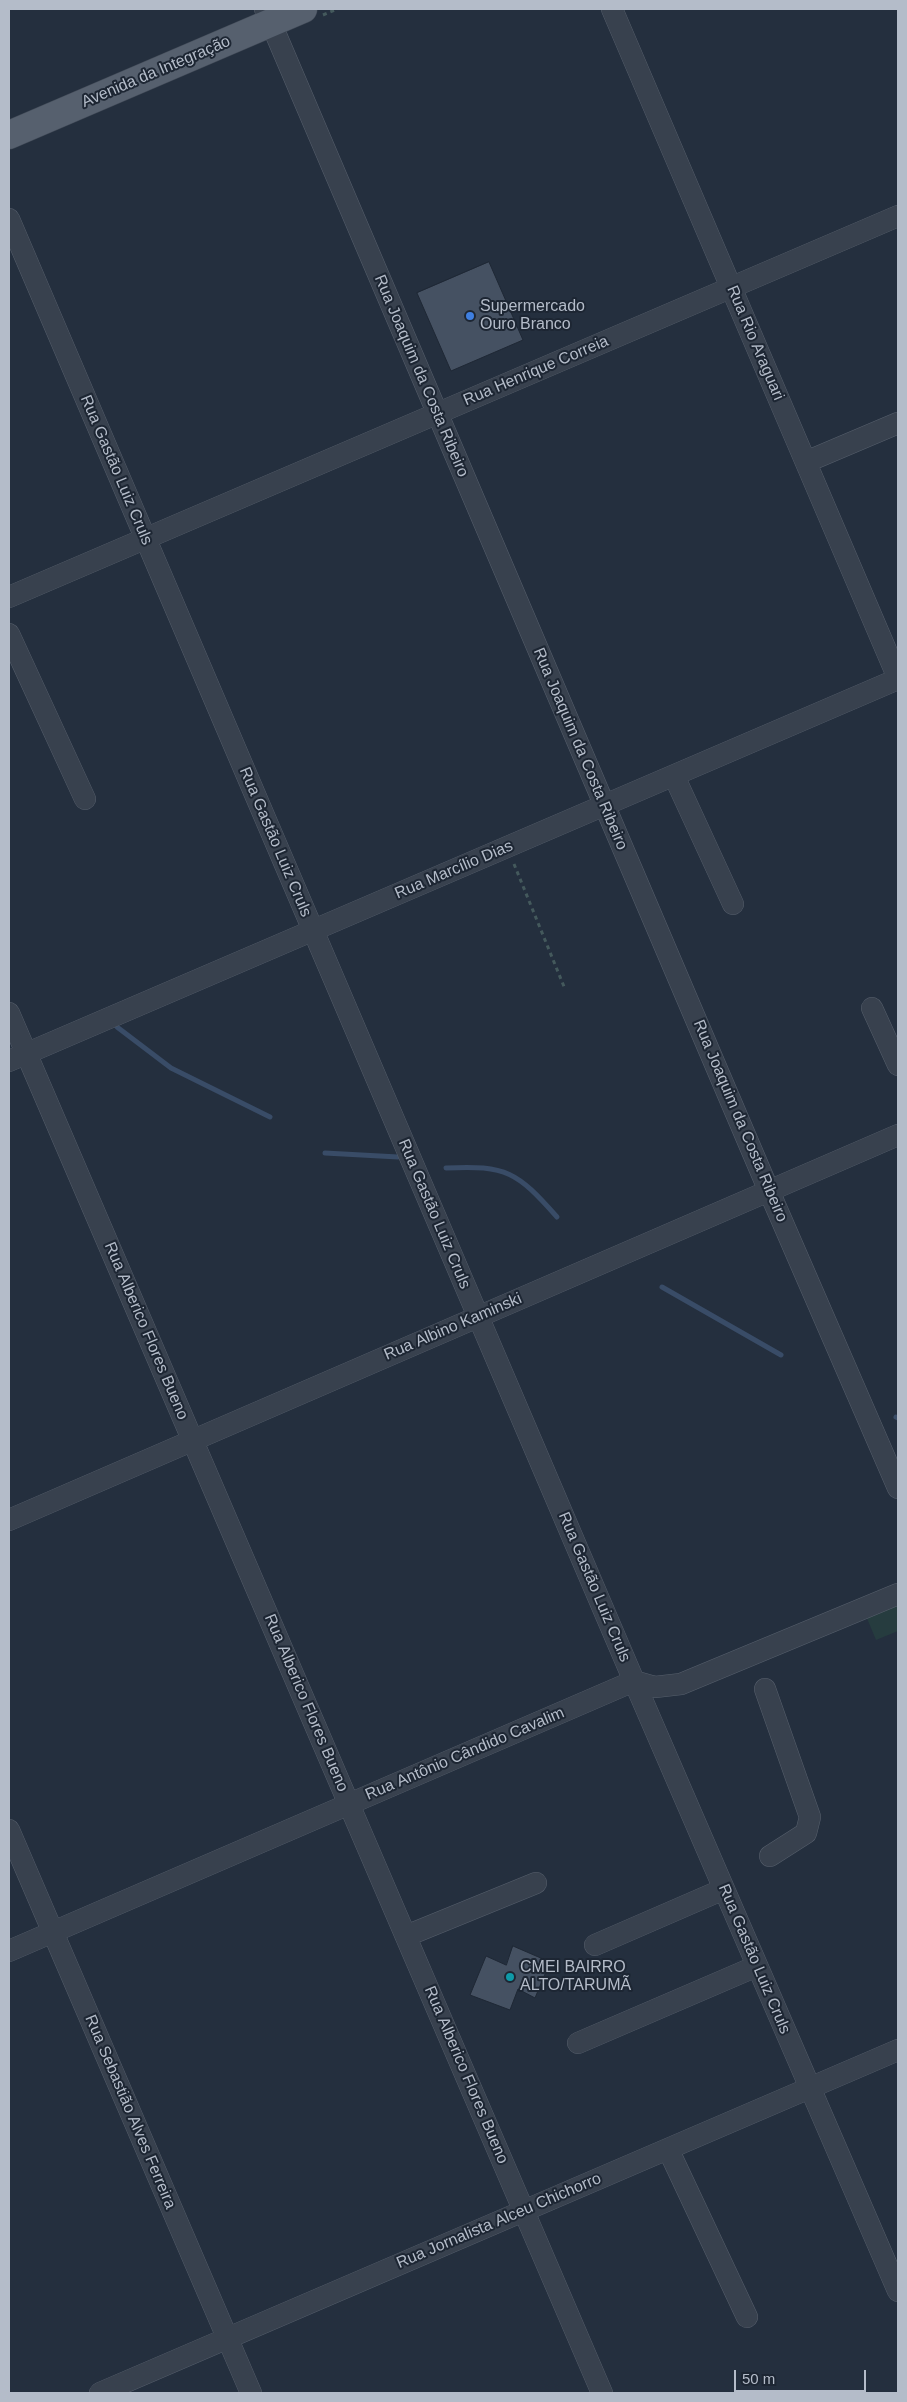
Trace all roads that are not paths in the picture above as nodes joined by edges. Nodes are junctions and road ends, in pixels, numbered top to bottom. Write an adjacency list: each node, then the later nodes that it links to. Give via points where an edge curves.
1 (303, 9): 3 (main road, Avenida da Integração)
2 (612, 9): 7 (street, Rua Rio Araguari)
3 (268, 16): 4 (main road, Avenida da Integração); 8 (street, Rua Joaquim da Costa Ribeiro)
4 (9, 135)
5 (898, 216): 7 (street, Rua Henrique Correia)
6 (9, 219): 11 (street, Rua Gastão Luiz Cruls)
7 (731, 288): 8 (street, Rua Henrique Correia); 10 (street, Rua Rio Araguari)
8 (437, 414): 11 (street, Rua Henrique Correia); 17 (street, Rua Joaquim da Costa Ribeiro)
9 (898, 423): 10 (street)
10 (806, 462): 14 (street, Rua Rio Araguari)
11 (145, 539): 12 (street, Rua Henrique Correia); 19 (street, Rua Gastão Luiz Cruls)
12 (9, 597)
13 (9, 634): 16 (street)
14 (898, 679): 15 (street, Rua Marcílio Dias)
15 (674, 776): 17 (street, Rua Marcílio Dias); 18 (street)
16 (84, 799)
17 (605, 805): 19 (street, Rua Marcílio Dias); 25 (street, Rua Joaquim da Costa Ribeiro)
18 (733, 904)
19 (313, 931): 22 (street, Rua Marcílio Dias); 26 (street, Rua Gastão Luiz Cruls)
20 (872, 1008): 23 (street)
21 (9, 1013): 22 (street, Rua Alberico Flores Bueno)
22 (18, 1057): 27 (street, Rua Alberico Flores Bueno)
23 (898, 1065)
24 (898, 1135): 25 (street, Rua Albino Kaminski)
25 (769, 1191): 26 (street, Rua Albino Kaminski); 28 (street, Rua Joaquim da Costa Ribeiro)
26 (478, 1317): 27 (street, Rua Albino Kaminski); 31 (street, Rua Gastão Luiz Cruls)
27 (193, 1440): 29 (street, Rua Albino Kaminski); 33 (street, Rua Alberico Flores Bueno)
28 (898, 1488)
29 (9, 1520)
30 (898, 1594): 31 (street, via 681,1684 655,1687)
31 (634, 1681): 33 (street, Rua Antônio Cândido Cavalim); 37 (street, Rua Gastão Luiz Cruls)
32 (765, 1689): 35 (street, via 810,1817 806,1833)
33 (349, 1804): 38 (street, Rua Antônio Cândido Cavalim); 39 (street, Rua Alberico Flores Bueno)
34 (9, 1830): 38 (street, Rua Sebastião Alves Ferreira)
35 (770, 1856)
36 (536, 1883): 39 (street)
37 (724, 1889): 40 (street); 42 (street, Rua Gastão Luiz Cruls)
38 (53, 1932): 41 (street, Rua Antônio Cândido Cavalim); 50 (street, Rua Sebastião Alves Ferreira)
39 (406, 1936): 47 (street, Rua Alberico Flores Bueno)
40 (595, 1945)
41 (9, 1951)
42 (758, 1966): 43 (street); 45 (street, Rua Gastão Luiz Cruls)
43 (578, 2043)
44 (898, 2050): 45 (street, Rua Jornalista Alceu Chichorro)
45 (810, 2087): 46 (street, Rua Jornalista Alceu Chichorro); 48 (street, Rua Gastão Luiz Cruls)
46 (668, 2149): 47 (street, Rua Jornalista Alceu Chichorro); 49 (street)
47 (524, 2211): 50 (street, Rua Jornalista Alceu Chichorro); 53 (street, Rua Alberico Flores Bueno)
48 (898, 2291)
49 (747, 2317)
50 (228, 2338): 51 (street, Rua Jornalista Alceu Chichorro); 52 (street, Rua Sebastião Alves Ferreira)
51 (100, 2393)
52 (251, 2393)
53 (602, 2393)

